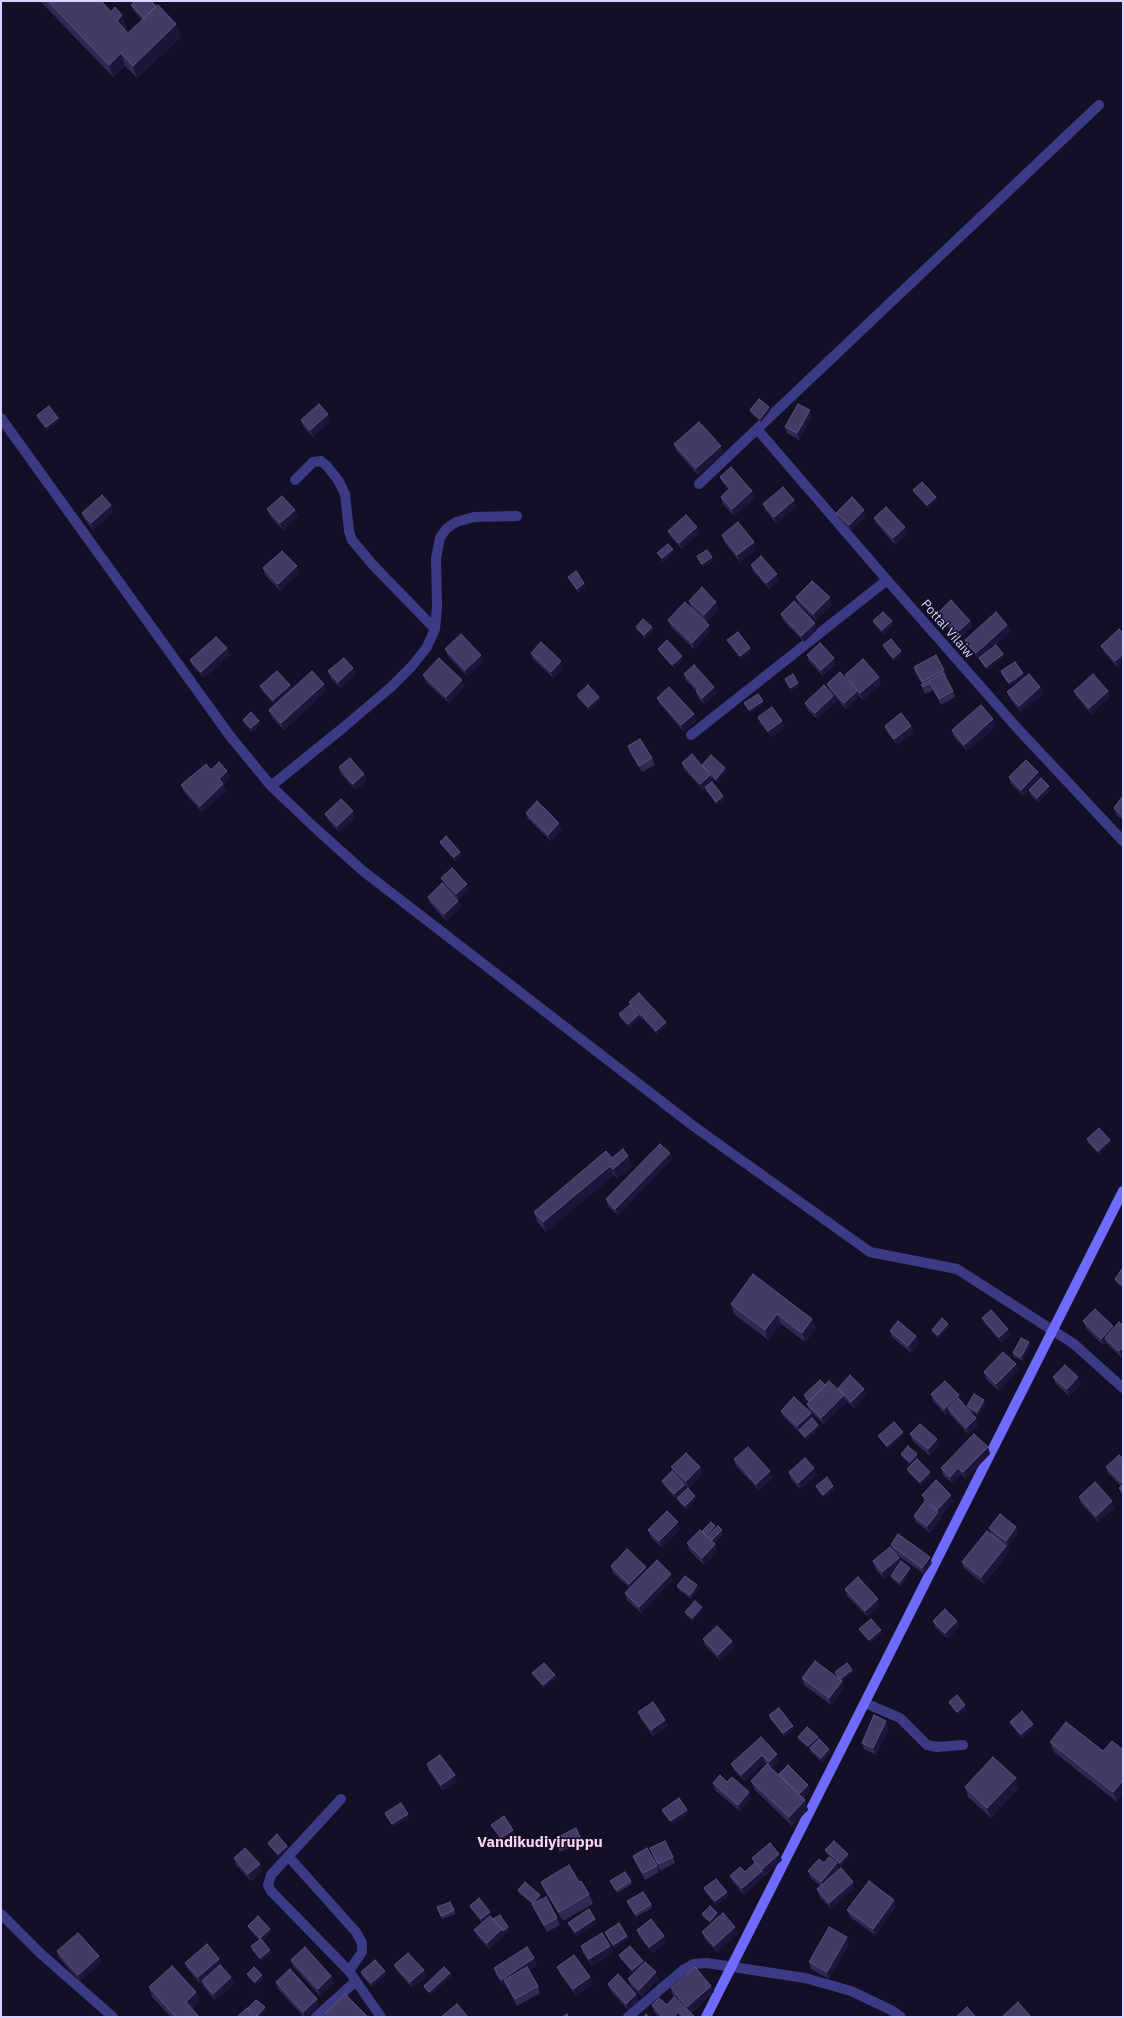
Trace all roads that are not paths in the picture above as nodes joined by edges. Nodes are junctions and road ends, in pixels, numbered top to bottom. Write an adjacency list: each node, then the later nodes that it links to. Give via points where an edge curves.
1 (1099, 105): 3 (street)
2 (1, 418): 10 (street, via 230,736)
3 (757, 429): 5 (street); 7 (street, Pottal Vilaiw)
4 (295, 480): 8 (street, via 313,462 321,461 327,466 345,494 352,540)
5 (699, 484)
6 (517, 516): 8 (street, via 474,517 456,522 446,529 440,538 436,558)
7 (887, 580): 9 (street); 11 (street, Pottal Vilaiw, via 1018,729)
8 (435, 629): 10 (street, via 423,652 391,687)
9 (691, 736)
10 (271, 786): 13 (street, via 363,871 692,1125 870,1252 957,1269)
11 (1123, 841)
12 (1123, 1191): 13 (street)
13 (1053, 1331): 14 (street, via 1074,1344); 15 (street)
14 (1123, 1388)
15 (869, 1705): 16 (street, via 900,1718 927,1745 937,1747); 20 (street)
16 (963, 1744)
17 (341, 1799): 18 (street)
18 (288, 1856): 21 (street, via 362,1942 362,1952); 21 (street, via 272,1875 268,1885 271,1891)
19 (1, 1914): 23 (street, via 40,1953)
20 (731, 1967): 26 (street, via 707,1963 694,1964 683,1970); 27 (street); 28 (street, via 805,1978 851,1991)
21 (349, 1971): 22 (street)
22 (356, 1981): 24 (street); 25 (street)
23 (113, 2017)
24 (316, 2017)
25 (380, 2017)
26 (628, 2017)
27 (706, 2017)
28 (901, 2017)

